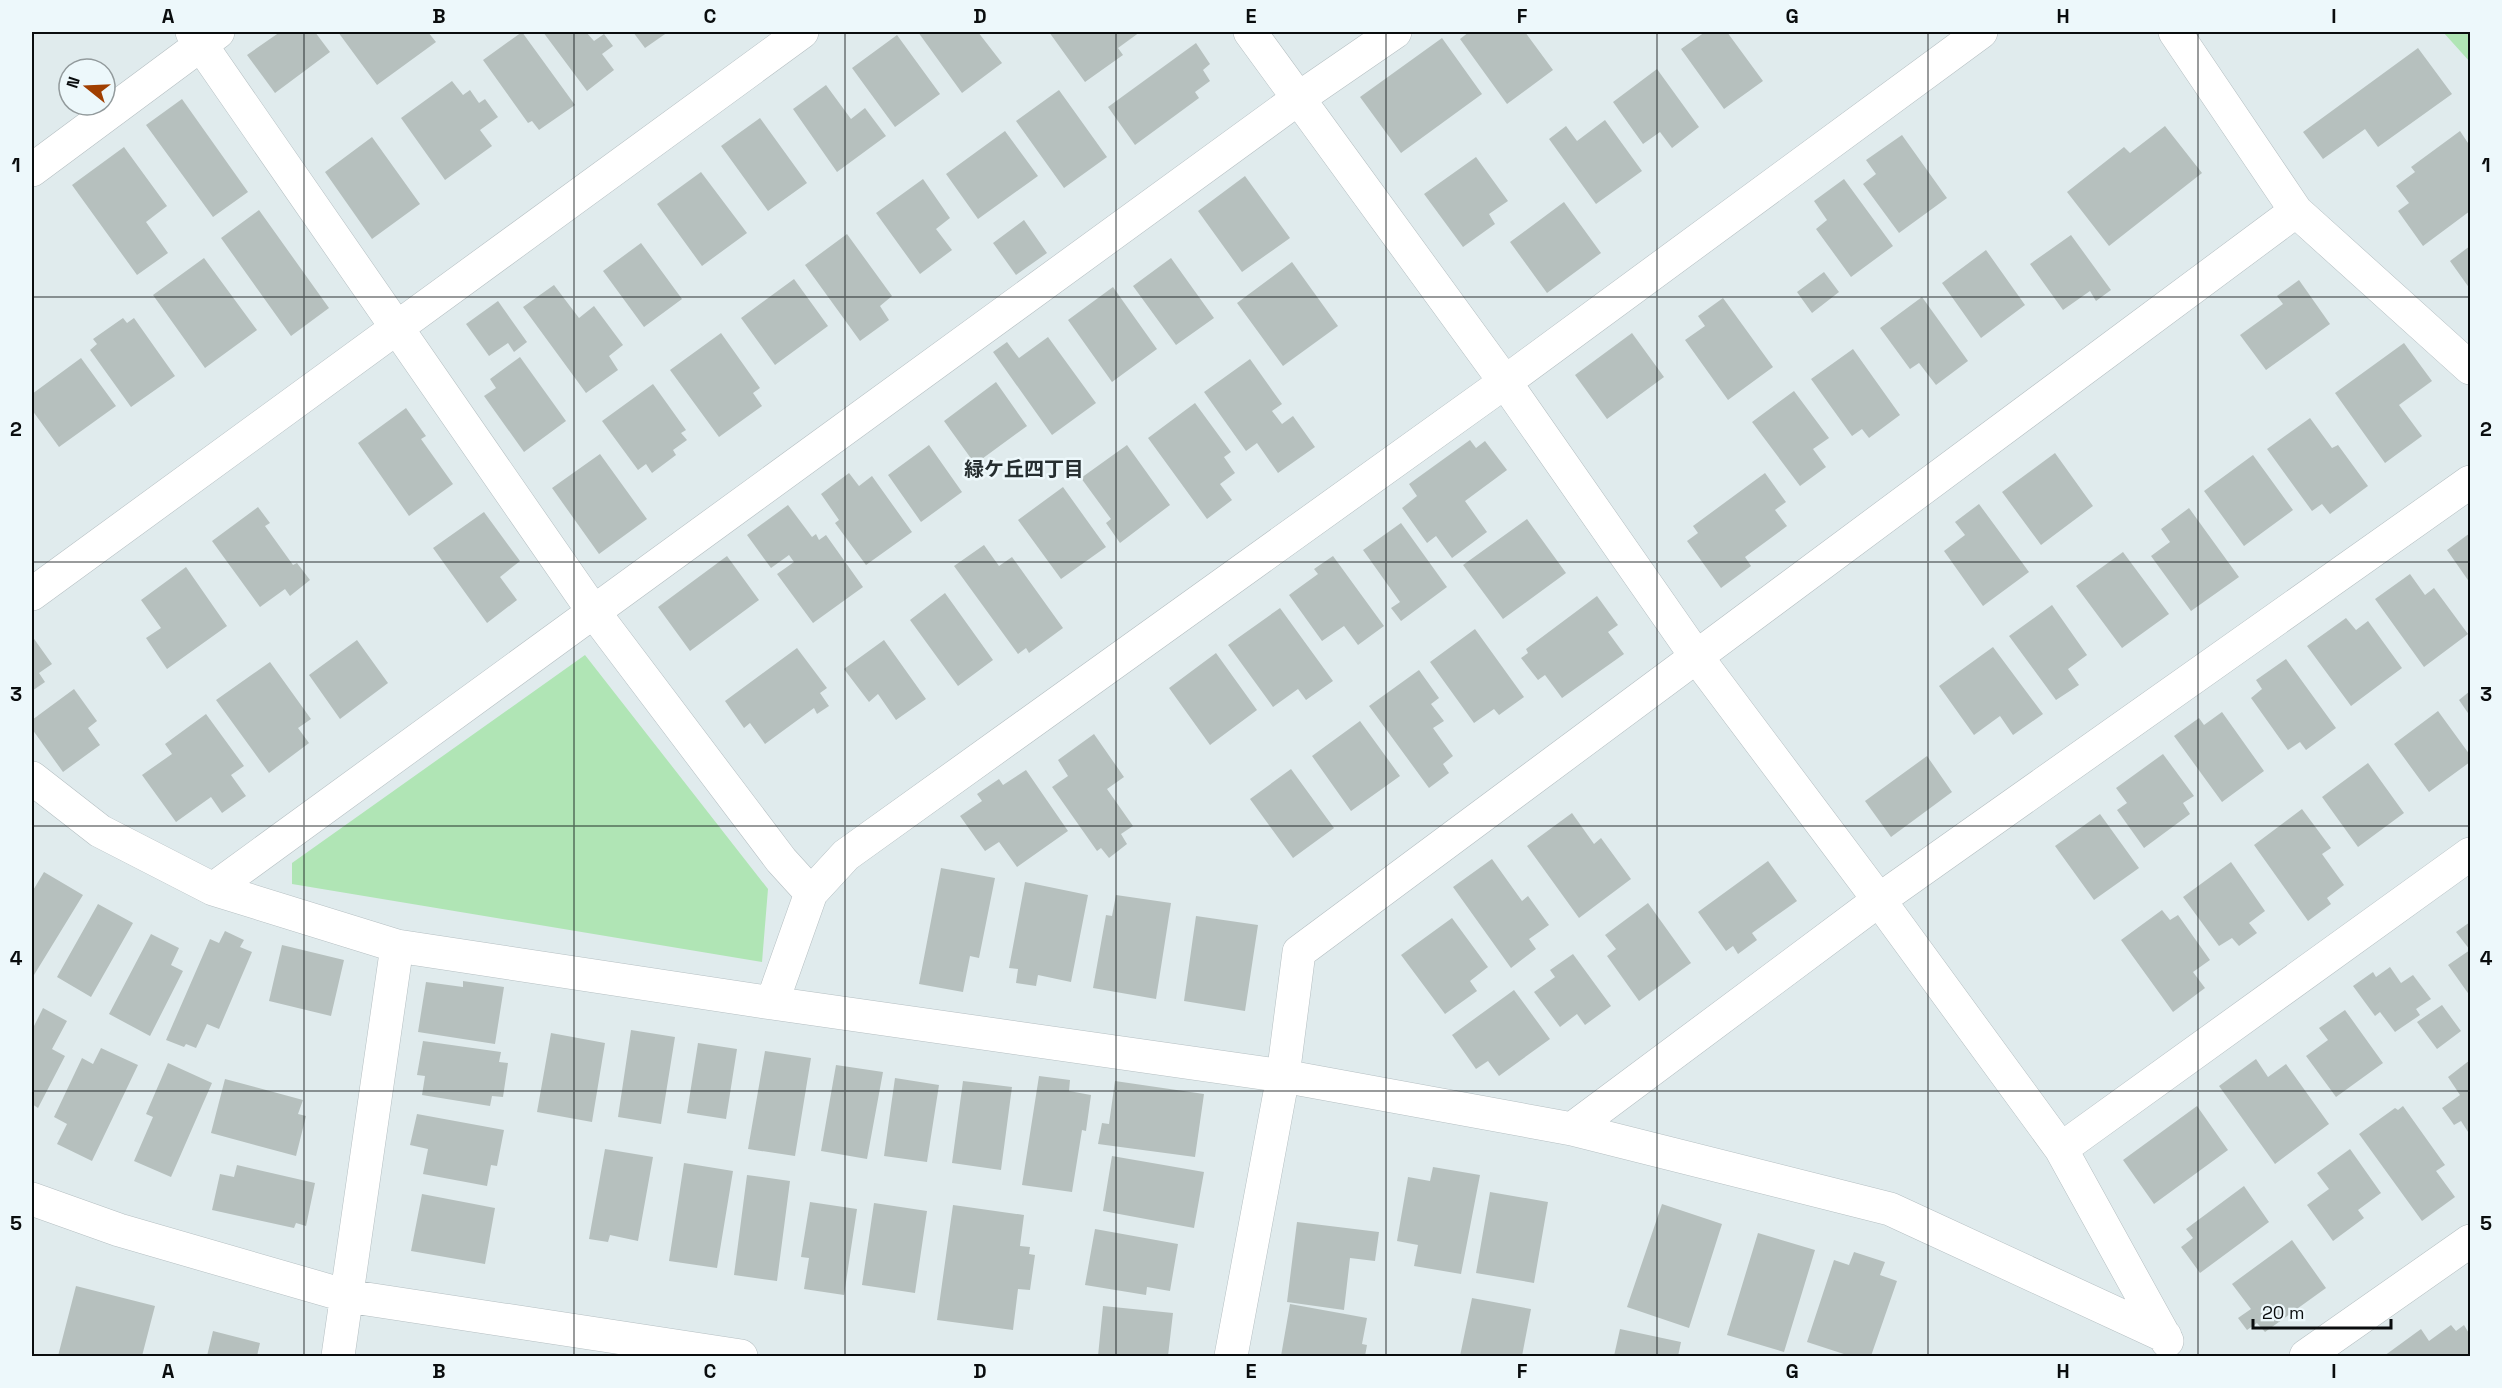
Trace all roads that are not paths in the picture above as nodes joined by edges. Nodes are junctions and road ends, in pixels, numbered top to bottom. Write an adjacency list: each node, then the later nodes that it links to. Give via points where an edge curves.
1 (802, 32): 10 (street)
2 (1250, 32): 7 (street)
3 (1395, 32): 7 (street)
4 (1981, 32): 12 (street)
5 (2175, 32): 9 (street)
6 (204, 36): 8 (street); 10 (street)
7 (1299, 98): 12 (street); 15 (street)
8 (32, 170)
9 (2296, 211): 11 (street); 16 (street)
10 (397, 329): 14 (street); 15 (street)
11 (2470, 368)
12 (1505, 382): 16 (street); 20 (street, via 846,855)
13 (2470, 482): 21 (street)
14 (32, 594)
15 (593, 611): 19 (street); 20 (street, via 781,860)
16 (1696, 656): 21 (street); 24 (street, via 1299,952)
17 (32, 778): 19 (street, via 100,831)
18 (2470, 854): 26 (street)
19 (213, 889): 22 (street)
20 (811, 893): 23 (street)
21 (1879, 900): 25 (street); 26 (street)
22 (397, 946): 23 (street); 29 (street)
23 (772, 1003): 24 (street)
24 (1283, 1076): 25 (street); 33 (street)
25 (1572, 1129): 30 (street, via 1890,1209)
26 (2061, 1149): 30 (street)
27 (32, 1199): 29 (street, via 119,1230)
28 (2470, 1241): 34 (street)
29 (347, 1296): 31 (street); 32 (street)
30 (2170, 1346)
31 (338, 1356)
32 (741, 1356)
33 (1231, 1356)
34 (2306, 1356)

